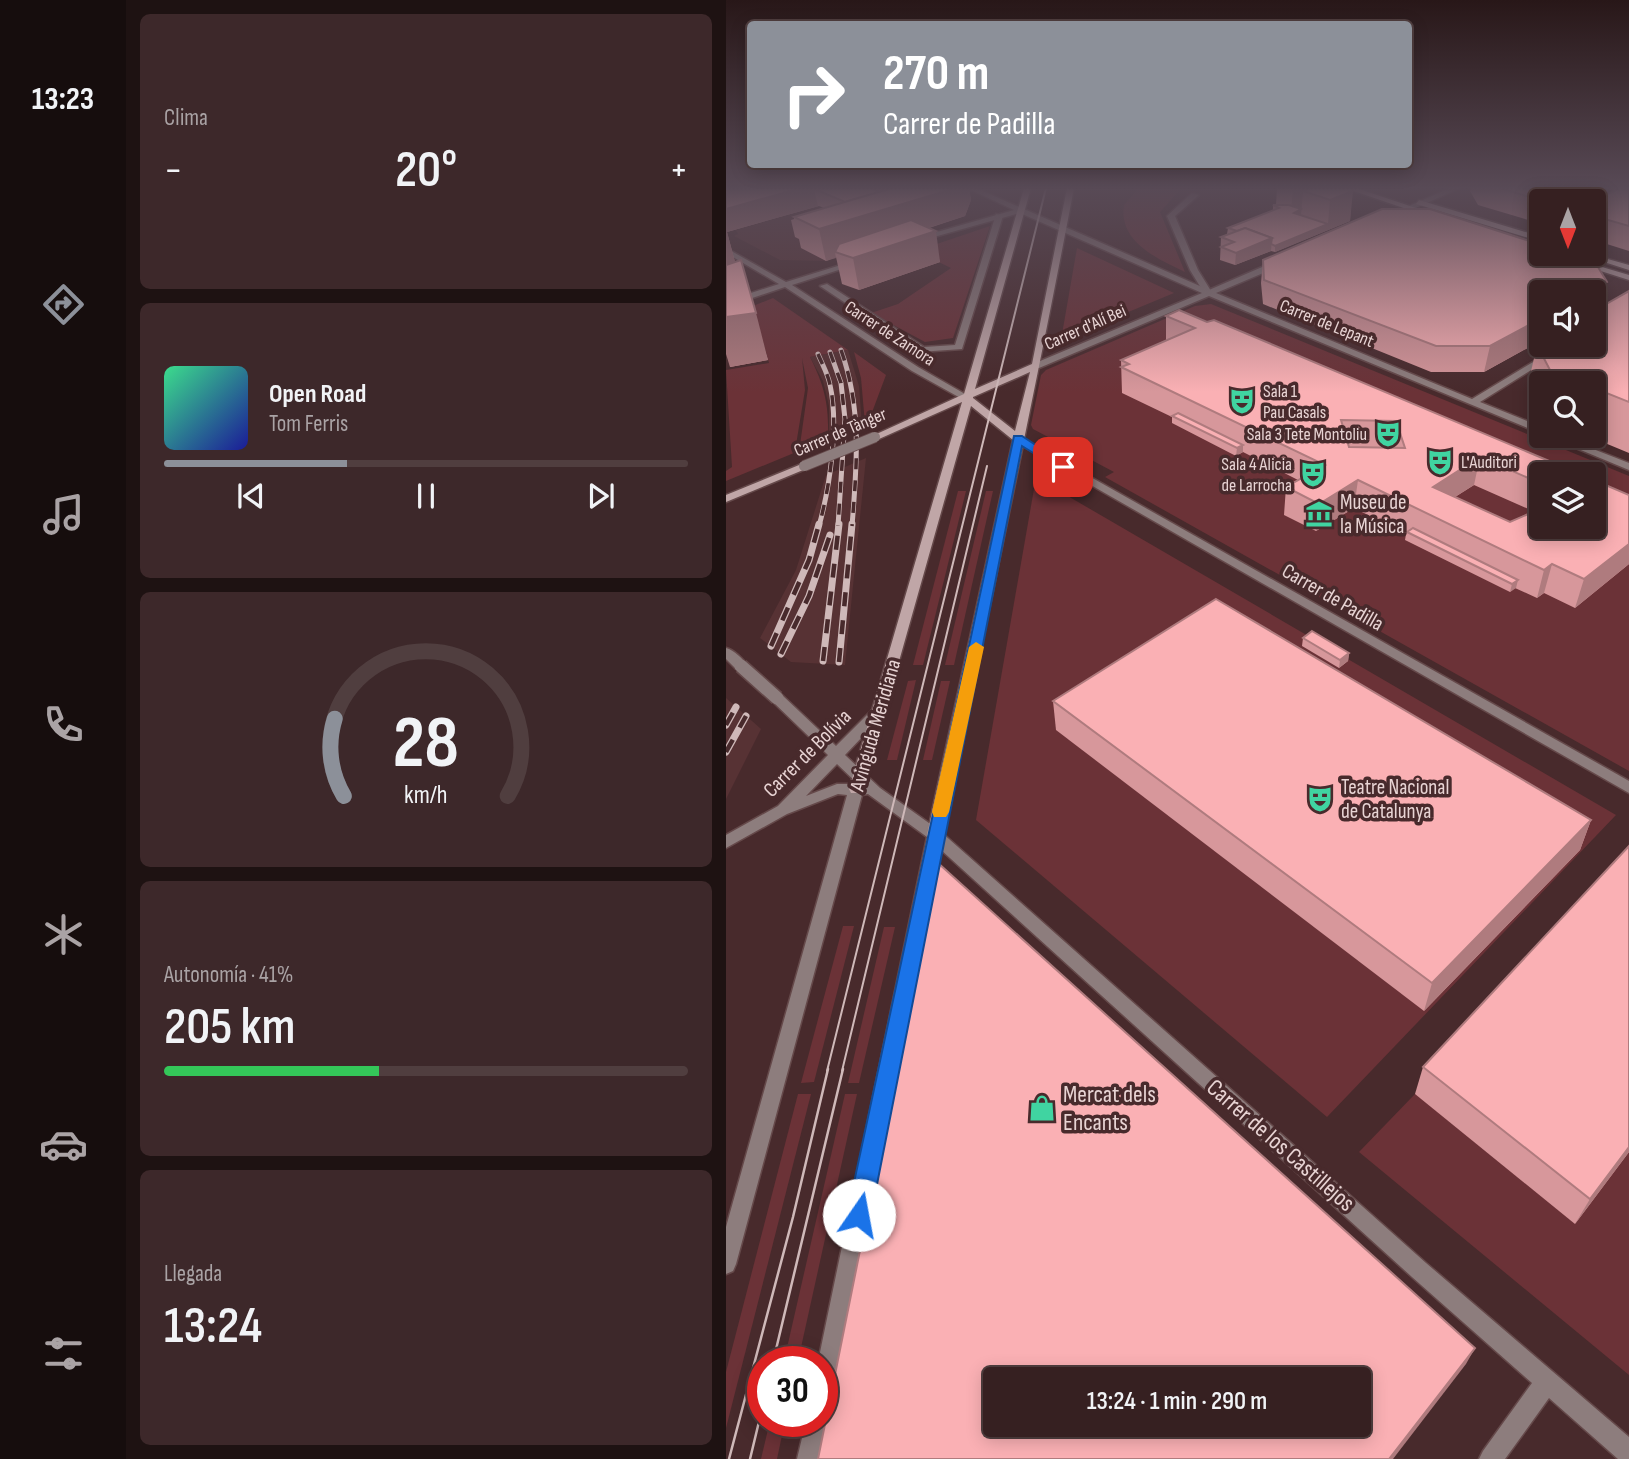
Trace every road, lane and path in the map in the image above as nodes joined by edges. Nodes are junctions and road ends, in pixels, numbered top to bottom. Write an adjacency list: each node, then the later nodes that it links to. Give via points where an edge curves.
1 (737, 256): 13 (street, Carrer de Zamora)
2 (987, 256): 14 (street, via 959,347 922,350)
3 (1009, 256): 19 (street, Avinguda Meridiana)
4 (1058, 256): 18 (street)
5 (1127, 256): 15 (street, Carrer de Lepant)
6 (1188, 256): 15 (street)
7 (858, 260): 13 (street)
8 (1287, 260): 15 (street, Carrer d'Alí Bei)
9 (1606, 261): 11 (street)
10 (1590, 266): 12 (street)
11 (1629, 268)
12 (1629, 278)
13 (786, 284): 16 (street); 19 (street, Carrer de Zamora, via 914,369)
14 (824, 286)
15 (1207, 291): 18 (street, Carrer d'Alí Bei); 20 (street, Carrer de Lepant)
16 (726, 304)
17 (1547, 357): 20 (street)
18 (1036, 366): 19 (street, Carrer de Tànger); 22 (street)
19 (967, 398): 22 (street); 25 (street, Carrer de Tànger, bridge); 27 (street, Avinguda Meridiana)
20 (1474, 402): 21 (street, Carrer de Lepant)
21 (1529, 425)
22 (1018, 439): 30 (street, Carrer de Padilla); 32 (street)
23 (1582, 448): 24 (street)
24 (1629, 467)
25 (726, 499)
26 (726, 652): 28 (street, bridge)
27 (878, 712): 28 (street, Carrer de Bolívia); 29 (street, Avinguda Meridiana)
28 (836, 756): 29 (street); 31 (street, Carrer de Bolívia)
29 (858, 783): 31 (street); 32 (street, Carrer de los Castillejos); 34 (street, Avinguda Meridiana)
30 (1629, 789)
31 (783, 810): 33 (street, Carrer de Bolívia)
32 (935, 835): 35 (street); 36 (street, Carrer de los Castillejos)
33 (726, 842)
34 (726, 1264)
35 (832, 1346)
36 (1547, 1381): 38 (street, Carrer de los Castillejos); 40 (street)
37 (814, 1437): 39 (street)
38 (1629, 1453)
39 (809, 1459)
40 (1491, 1459)

